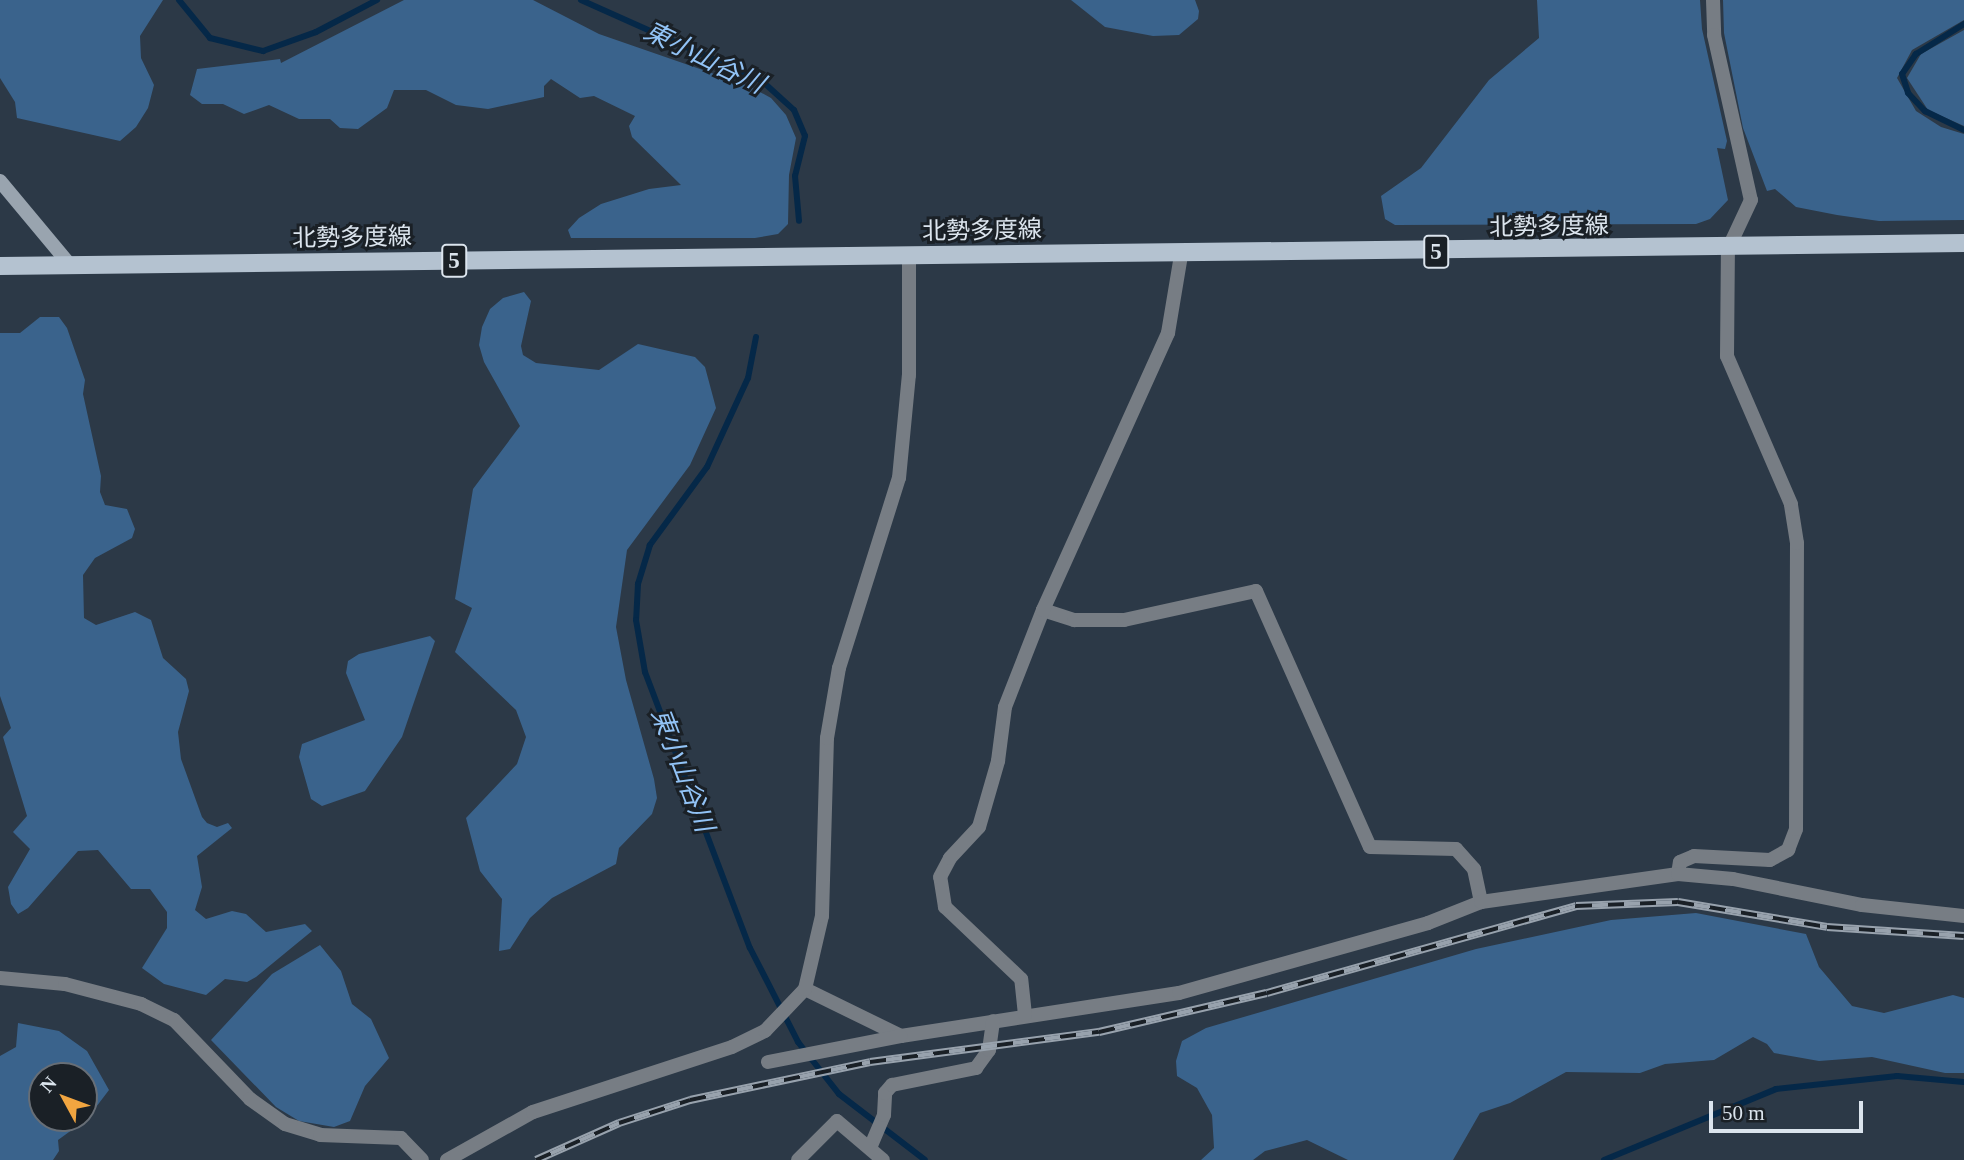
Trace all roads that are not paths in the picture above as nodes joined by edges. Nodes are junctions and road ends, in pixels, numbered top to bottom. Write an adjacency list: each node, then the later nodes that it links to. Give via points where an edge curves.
1 (1713, 0): 4 (street, via 1714,35 1751,200)
2 (0, 181): 7 (main road)
3 (1964, 243): 4 (main road, 北勢多度線 / 5)
4 (1727, 249): 5 (main road, 北勢多度線 / 5); 10 (street, via 1727,356 1791,504 1797,543 1796,828 1788,850 1770,860 1694,856 1680,862)
5 (1181, 255): 6 (main road, 北勢多度線 / 5); 9 (street, via 1168,333)
6 (909, 257): 7 (main road, 北勢多度線 / 5); 14 (street, via 909,375 899,478 837,679 827,738 822,916)
7 (70, 265): 8 (main road, 北勢多度線 / 5)
8 (0, 267)
9 (1043, 610): 11 (street, via 1074,620 1124,620 1256,591 1370,847 1456,849 1474,869); 15 (street, via 1005,707 998,761 979,827 950,858 940,877 945,907 1021,979)
10 (1678, 874): 11 (street); 12 (street, via 1733,879 1862,905)
11 (1481, 902): 15 (street, via 1428,923 1179,993)
12 (1964, 916)
13 (0, 978): 20 (street, via 65,984 141,1004 191,1034 250,1099 285,1124 320,1135 401,1138)
14 (805, 989): 17 (street); 21 (street, via 765,1031 732,1047 533,1112)
15 (1025, 1016): 16 (street)
16 (993, 1021): 17 (street); 19 (street, via 989,1050 976,1068 892,1085 885,1093 884,1115)
17 (901, 1036): 18 (street)
18 (768, 1062)
19 (873, 1146): 22 (street, via 837,1121); 23 (street)
20 (418, 1159)
21 (447, 1160)
22 (798, 1160)
23 (883, 1160)

